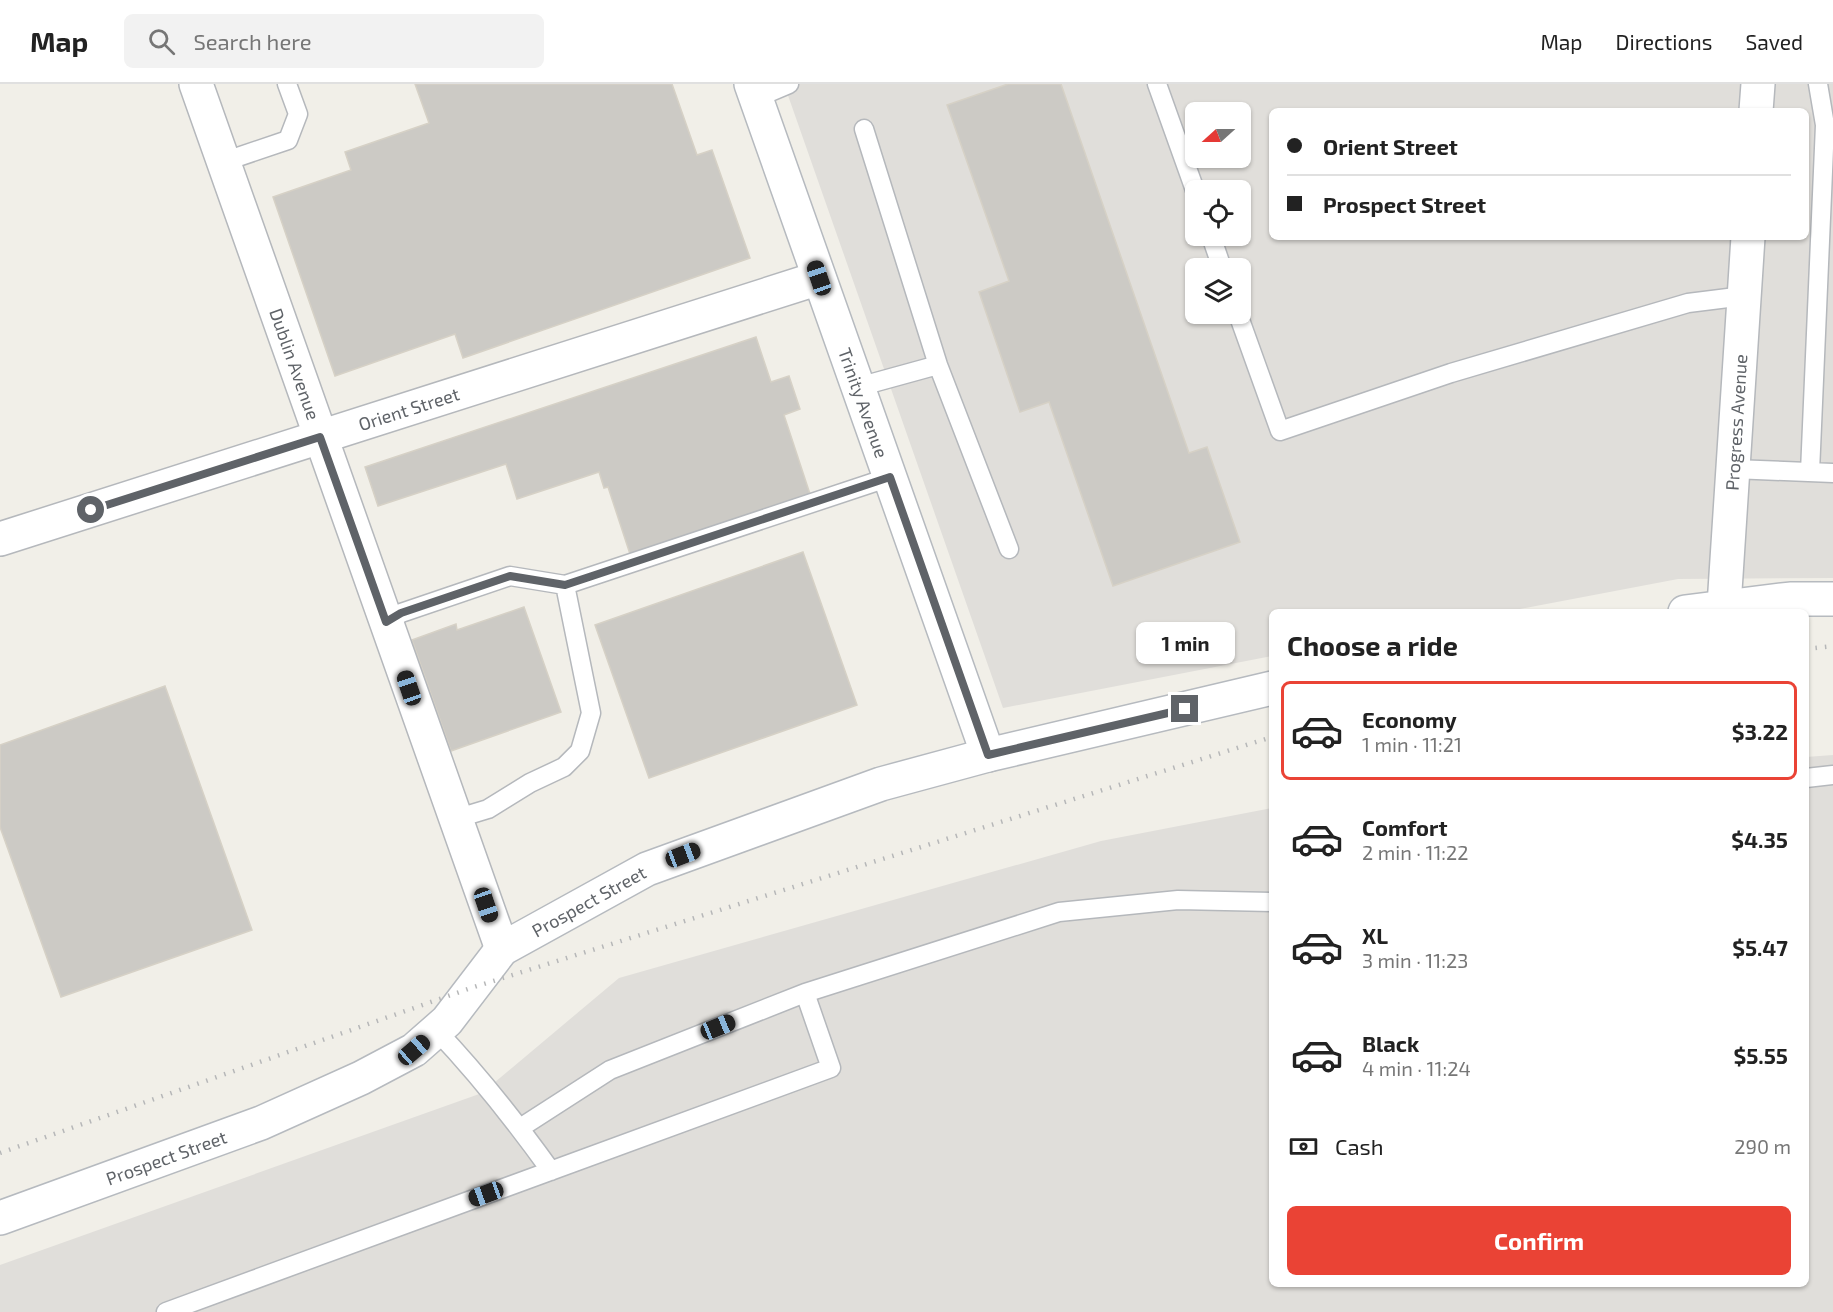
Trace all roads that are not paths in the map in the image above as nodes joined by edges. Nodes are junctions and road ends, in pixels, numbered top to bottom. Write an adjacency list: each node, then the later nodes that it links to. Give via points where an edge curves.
1 (196, 84): 10 (street, Dublin Avenue)
2 (287, 84): 10 (lane, via 298,114 288,140)
3 (789, 84): 7 (lane)
4 (1157, 84): 11 (lane)
5 (1758, 84): 8 (street)
6 (1818, 84): 20 (lane, via 1825,130)
7 (753, 91): 13 (street, Trinity Avenue)
8 (1756, 108)
9 (864, 129): 16 (lane)
10 (223, 162): 18 (street, Dublin Avenue)
11 (1191, 180)
12 (1748, 240): 14 (street, Progress Avenue)
13 (819, 278): 17 (street, Trinity Avenue); 18 (street, Orient Street)
14 (1744, 296): 15 (lane, via 1688,303 1451,373 1280,432); 19 (street, Progress Avenue)
15 (1242, 324)
16 (939, 365): 17 (lane); 24 (lane)
17 (858, 387): 22 (street, Trinity Avenue)
18 (320, 437): 23 (street, Orient Street); 29 (street, Dublin Avenue)
19 (1733, 469): 20 (lane); 27 (street, Progress Avenue)
20 (1810, 472): 21 (lane)
21 (1833, 473)
22 (890, 477): 25 (lane); 31 (street, Trinity Avenue)
23 (0, 539)
24 (1009, 549)
25 (565, 585): 29 (lane, via 510,576 401,613); 34 (lane, via 591,713 580,751 564,766 488,809)
26 (1833, 599): 27 (street)
27 (1724, 606): 28 (street)
28 (1704, 609)
29 (386, 622): 34 (street, Dublin Avenue)
30 (1269, 689): 31 (street, Prospect Street)
31 (988, 755): 36 (street, Prospect Street, via 882,784 647,869)
32 (1833, 775): 33 (lane)
33 (1809, 778)
34 (455, 819): 36 (street, Dublin Avenue)
35 (1269, 902): 37 (lane, via 1178,900 1059,912)
36 (501, 949): 38 (street, Prospect Street)
37 (805, 993): 39 (lane, via 610,1070); 40 (lane, via 831,1068)
38 (436, 1030): 39 (lane); 41 (street, Prospect Street, via 414,1050 261,1123)
39 (520, 1128): 40 (lane)
40 (551, 1171): 42 (lane)
41 (0, 1218)
42 (166, 1312)

